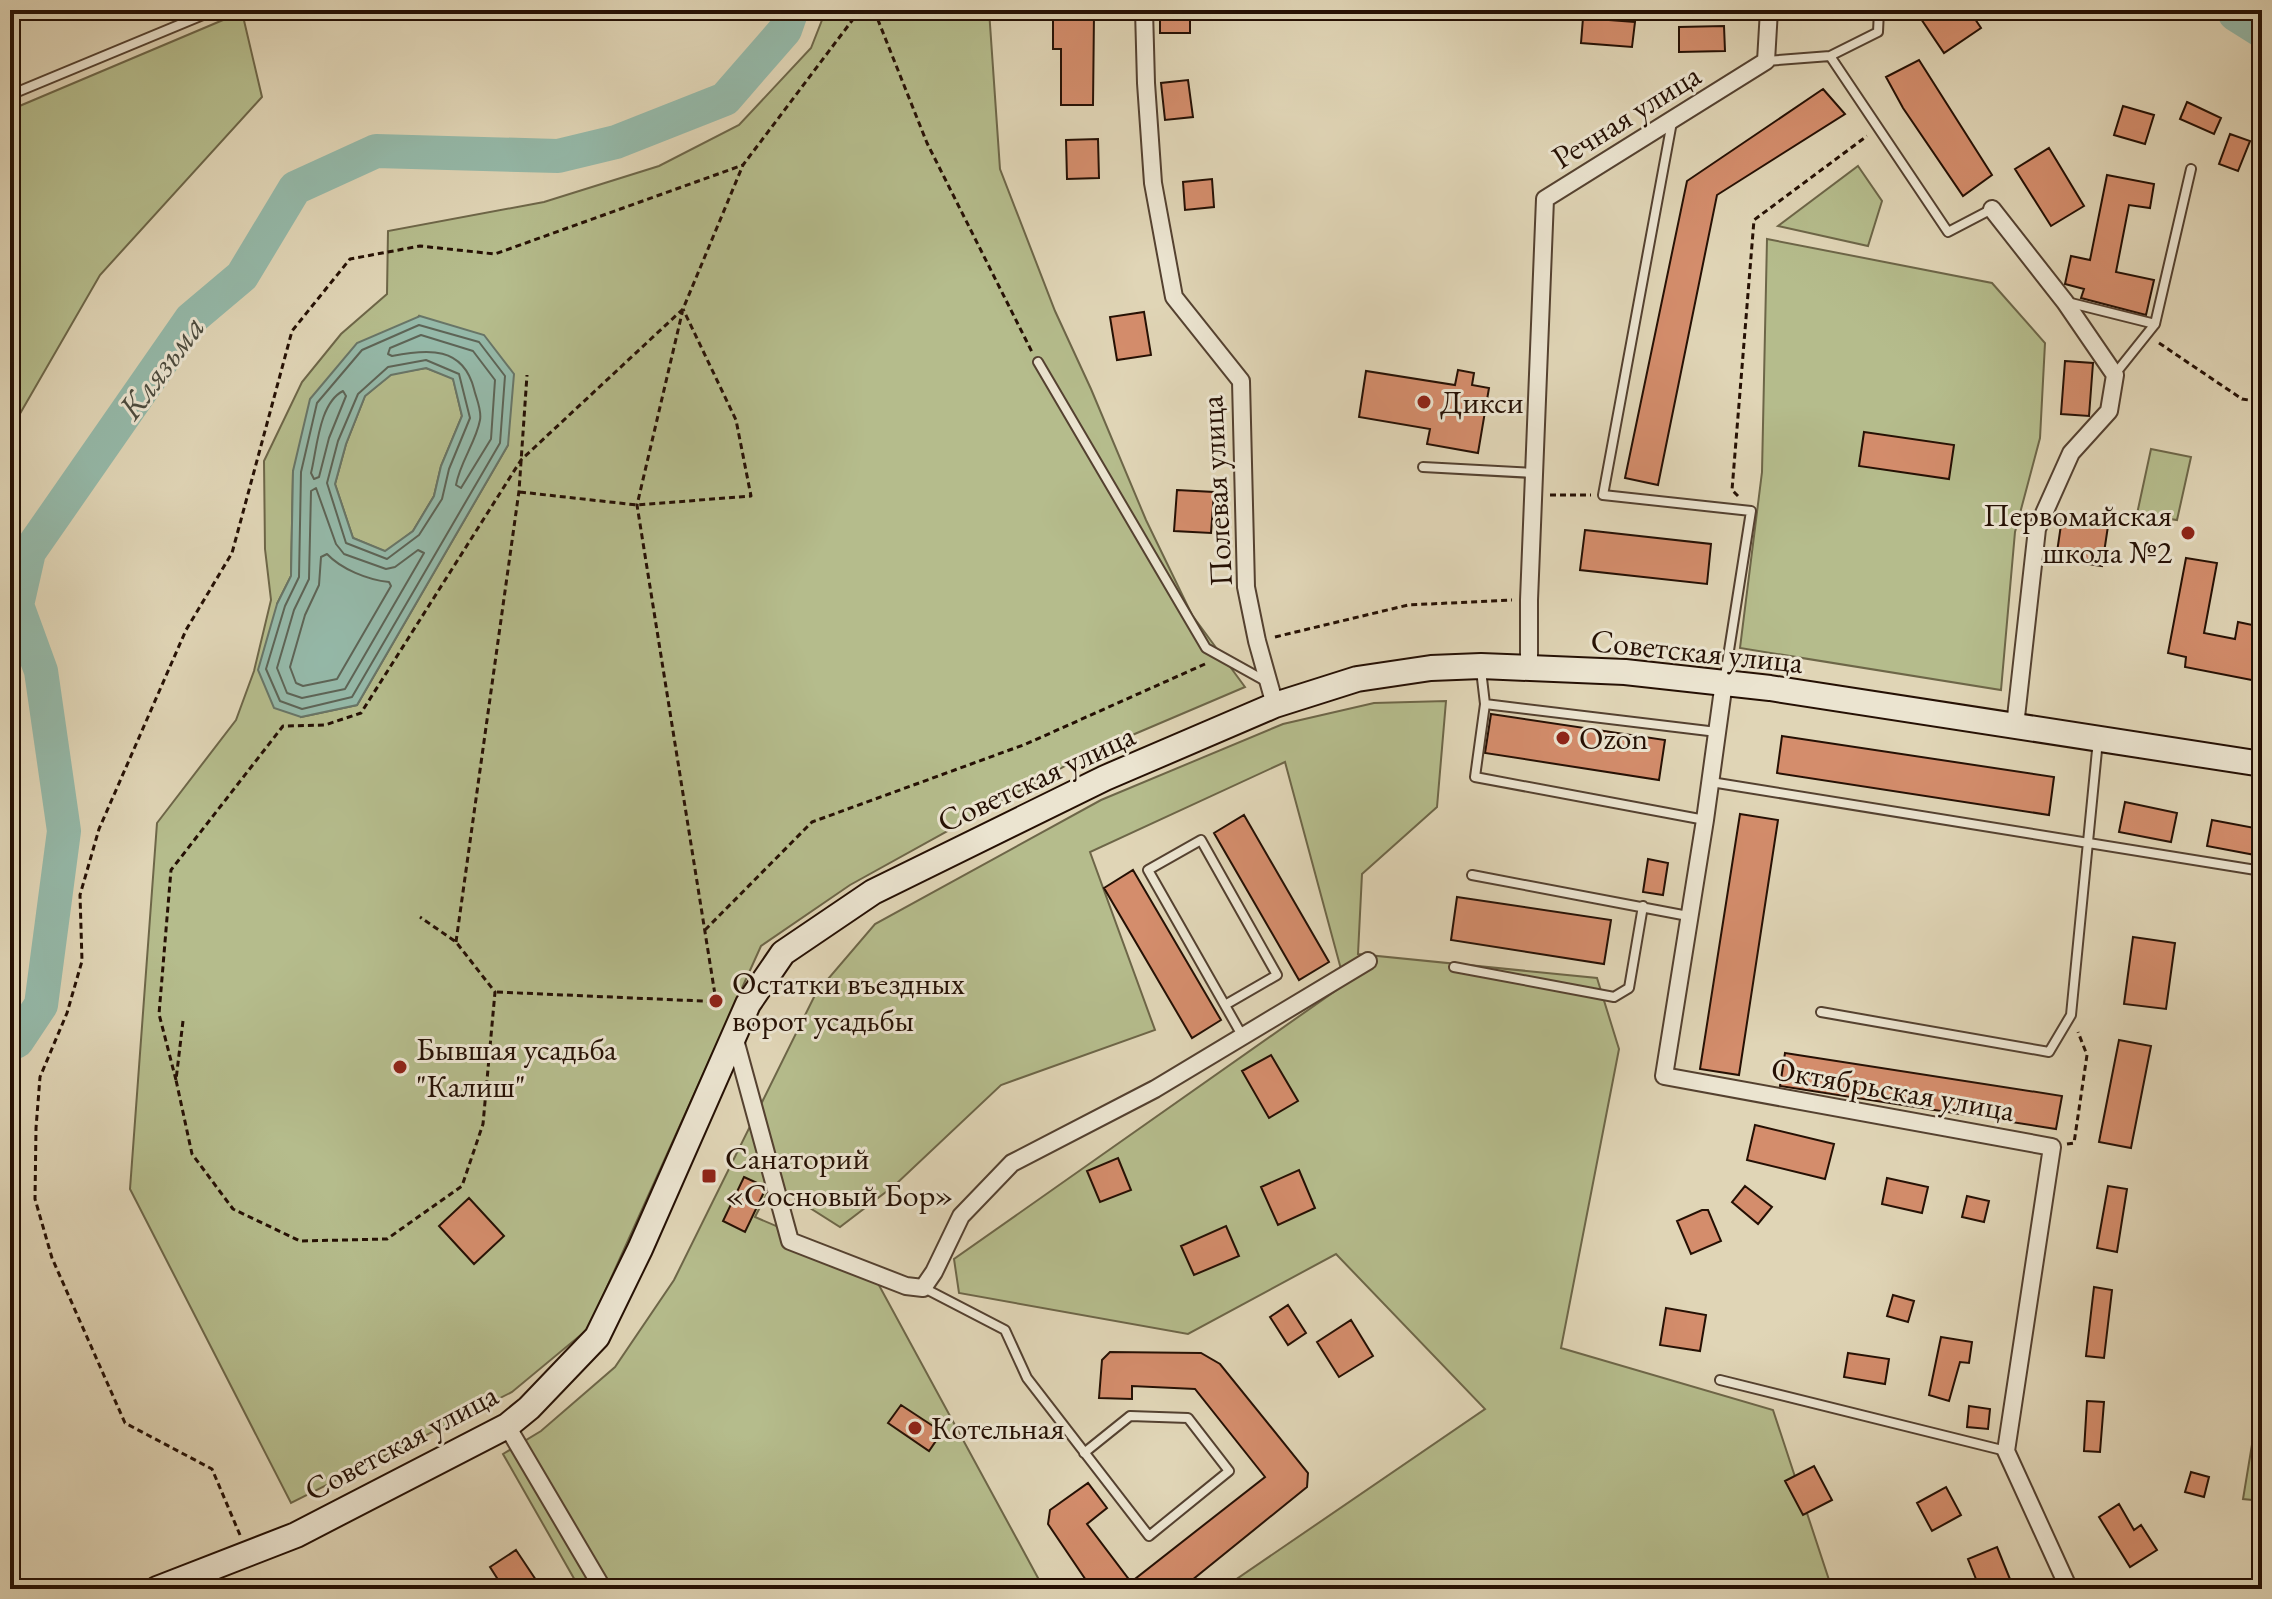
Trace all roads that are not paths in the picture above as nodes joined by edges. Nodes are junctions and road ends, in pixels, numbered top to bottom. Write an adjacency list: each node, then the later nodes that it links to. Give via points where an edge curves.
1 (215, 10): 7 (lane)
2 (1144, 10): 20 (street, Полевая улица, via 1153,183 1174,297 1241,381 1246,587)
3 (1769, 10): 6 (street)
4 (1879, 10): 5 (lane, via 1878,32)
5 (1830, 56): 6 (lane); 10 (lane, via 1948,232)
6 (1766, 61): 8 (street, Речная улица)
7 (10, 95)
8 (1672, 121): 16 (street, Речная улица, via 1545,199); 19 (lane, via 1603,495 1751,511)
9 (2191, 169): 12 (lane)
10 (1992, 209): 11 (street)
11 (2065, 302): 12 (lane); 14 (street)
12 (2155, 324): 14 (lane)
13 (1038, 362): 20 (lane, via 1206,648)
14 (2115, 375): 22 (street, via 2109,411 2071,453 2037,529)
15 (1423, 467): 16 (lane)
16 (1534, 473): 18 (street, Речная улица)
17 (1481, 666): 18 (main road, Советская улица); 20 (main road, Советская улица, via 1431,668); 21 (lane)
18 (1529, 668): 19 (main road, Советская улица)
19 (1724, 682): 22 (main road, Советская улица); 23 (street, Октябрьская улица)
20 (1272, 694): 37 (main road, Советская улица, via 873,892 783,953)
21 (1485, 704): 23 (lane); 27 (lane, via 1475,777)
22 (2015, 726): 24 (main road, Советская улица)
23 (1717, 732): 26 (street, Октябрьская улица)
24 (2098, 738): 25 (main road, Советская улица); 28 (lane)
25 (2262, 764)
26 (1710, 782): 27 (street, Октябрьская улица); 28 (lane)
27 (1705, 820): 32 (street, Октябрьская улица)
28 (2087, 844): 29 (lane); 36 (lane, via 2071,1015 2049,1052)
29 (2262, 871)
30 (1472, 875): 31 (lane)
31 (1643, 906): 32 (lane); 34 (lane, via 1629,988 1614,997)
32 (1688, 916): 42 (street, Октябрьская улица, via 1664,1076 2052,1147)
33 (1368, 961): 38 (street)
34 (1454, 967)
35 (1225, 1005): 35 (lane, via 1277,975 1201,840 1148,870); 38 (lane)
36 (1821, 1012)
37 (734, 1034): 39 (street, via 790,1241); 41 (main road, Советская улица, via 597,1337)
38 (1243, 1037): 39 (street, via 1012,1163 961,1216)
39 (923, 1288): 43 (lane, via 1005,1330 1027,1378)
40 (1720, 1380): 42 (lane)
41 (507, 1426): 45 (main road, Советская улица, via 296,1535); 46 (street)
42 (2006, 1451): 44 (street)
43 (1084, 1453): 43 (lane, via 1149,1536 1229,1471 1188,1418 1130,1416)
44 (2067, 1584): 47 (lane)
45 (157, 1589)
46 (603, 1589)
47 (2044, 1589)

